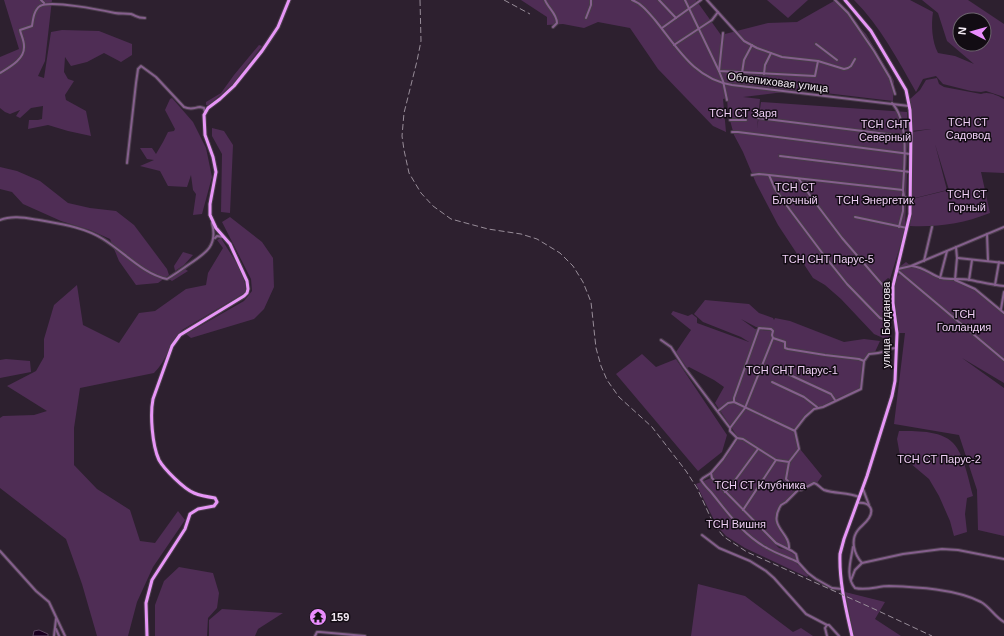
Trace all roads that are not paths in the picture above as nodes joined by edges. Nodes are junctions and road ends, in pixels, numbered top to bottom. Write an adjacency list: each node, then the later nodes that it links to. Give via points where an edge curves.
1 (41, 0): 12 (street)
2 (289, 0): 38 (main road, via 278,27 262,51 234,86)
3 (545, 0): 18 (street, via 557,18 557,23)
4 (591, 0): 16 (street)
5 (632, 0): 19 (street, Облепиховая улица, via 647,10)
6 (659, 0): 17 (street)
7 (685, 0): 13 (street)
8 (701, 0): 13 (street)
9 (707, 0): 14 (street)
10 (835, 0): 34 (street, via 874,51 890,78)
11 (845, 0): 37 (main road, улица Богданова, via 875,38 906,90)
12 (44, 3): 15 (street, via 68,4); 30 (street, via 38,8 32,26 20,30 24,46 20,58)
13 (689, 9): 17 (street); 20 (street)
14 (718, 12): 20 (street, via 712,20); 24 (street, via 744,41)
15 (145, 18)
16 (586, 18)
17 (676, 18): 19 (street)
18 (553, 27)
19 (662, 28): 23 (street, Облепиховая улица)
20 (698, 29): 23 (street); 29 (street)
21 (723, 33): 29 (street)
22 (816, 44): 27 (street)
23 (674, 45): 33 (street, Облепиховая улица, via 694,67)
24 (752, 45): 25 (street); 31 (street, via 744,60)
25 (771, 53): 28 (street, via 782,57); 32 (street)
26 (855, 59): 28 (street, via 851,66 844,69)
27 (837, 60)
28 (818, 61): 32 (street, via 815,76)
29 (719, 71): 31 (street); 33 (street)
30 (0, 73)
31 (742, 73): 32 (street)
32 (764, 74)
33 (724, 84): 35 (street); 36 (street, Облепиховая улица)
34 (895, 94)
35 (727, 100)
36 (891, 102): 37 (street, Облепиховая улица); 43 (street, via 901,120)
37 (909, 106): 44 (main road, улица Богданова)
38 (204, 110): 48 (street, via 200,107 184,107 156,77 141,66 138,69); 58 (main road, via 204,131 216,172 210,204)
39 (758, 118): 43 (street)
40 (730, 120): 41 (street)
41 (746, 120)
42 (732, 132): 45 (street)
43 (904, 137): 44 (street); 45 (street)
44 (910, 137): 46 (main road, улица Богданова)
45 (904, 153): 46 (street); 49 (street)
46 (910, 154): 50 (main road, улица Богданова)
47 (780, 156): 49 (street)
48 (127, 163)
49 (904, 172): 50 (street); 54 (street)
50 (910, 172): 55 (main road, улица Богданова)
51 (752, 175): 52 (street)
52 (769, 175): 53 (street); 85 (street, via 775,189 790,210 847,284 880,318)
53 (799, 179): 54 (street); 82 (street, via 846,243)
54 (903, 190): 55 (street, via 904,197); 59 (street, via 903,211)
55 (910, 199): 62 (main road, улица Богданова)
56 (854, 217): 59 (street)
57 (0, 220): 65 (street, via 24,218 90,232 155,276 167,279 204,255)
58 (212, 223): 64 (main road); 65 (street)
59 (899, 227): 62 (street)
60 (932, 227): 69 (street)
61 (1004, 227): 63 (street)
62 (908, 229): 75 (main road, улица Богданова)
63 (987, 234): 66 (street); 71 (street)
64 (223, 237): 65 (street, via 217,236); 128 (main road, via 230,244 247,281 247,293 180,335 172,346 152,406 155,446 159,461 192,492 215,498 218,502 214,506 192,512 185,529 152,580 146,603)
65 (213, 241)
66 (956, 247): 67 (street); 68 (street)
67 (947, 251): 69 (street); 76 (street)
68 (957, 258): 70 (street); 77 (street)
69 (924, 260): 74 (street)
70 (972, 260): 71 (street); 78 (street)
71 (988, 261): 72 (street)
72 (999, 262): 73 (street); 79 (street)
73 (1004, 263)
74 (911, 266): 75 (street); 76 (street, via 919,266)
75 (896, 269): 82 (main road, улица Богданова); 89 (street)
76 (940, 278): 77 (street)
77 (955, 280): 78 (street); 83 (street, via 975,289)
78 (969, 280): 79 (street)
79 (995, 286): 80 (street)
80 (1004, 286)
81 (1004, 292): 83 (street)
82 (893, 297): 88 (main road, улица Богданова)
83 (1000, 309): 84 (street)
84 (1004, 313)
85 (888, 321)
86 (774, 338): 90 (street, via 785,342 785,348 788,349); 94 (street, via 772,329 759,328); 95 (street)
87 (661, 340): 97 (street, via 671,347)
88 (896, 348): 90 (street, via 869,354); 105 (main road, улица Богданова, via 892,396)
89 (1004, 360)
90 (864, 361): 93 (street, via 860,389)
91 (777, 369): 93 (street, via 831,394)
92 (772, 382): 96 (street, via 804,397)
93 (835, 400): 96 (street)
94 (734, 402): 95 (street); 97 (street, via 728,403)
95 (745, 408): 98 (street); 99 (street)
96 (817, 408): 99 (street, via 805,417)
97 (718, 411): 98 (street)
98 (730, 428): 100 (street)
99 (795, 431): 103 (street, via 799,449)
100 (737, 438): 101 (street); 104 (street)
101 (758, 449): 102 (street); 107 (street)
102 (776, 460): 103 (street); 111 (street)
103 (789, 462): 106 (street, via 786,479)
104 (711, 473): 107 (street, via 712,478); 117 (street, via 701,480 738,526 768,549)
105 (863, 489): 108 (main road, улица Богданова); 110 (street)
106 (798, 490): 108 (street, via 814,483 823,490); 114 (street, via 781,505 777,517 777,526 789,543)
107 (725, 492): 111 (street)
108 (860, 497): 109 (main road, улица Богданова)
109 (858, 503): 110 (street); 120 (main road, улица Богданова, via 840,554)
110 (870, 506): 113 (street, via 869,518 857,532)
111 (743, 510): 114 (street, via 776,543)
112 (702, 535): 123 (street, via 719,548 766,571 806,614)
113 (854, 546): 118 (street); 119 (street)
114 (789, 548): 117 (street, via 796,554)
115 (0, 550): 121 (street, via 49,602)
116 (1004, 559): 118 (street, via 942,549 898,554)
117 (798, 562): 120 (street, via 823,583)
118 (862, 563): 119 (street)
119 (850, 581): 122 (street, via 855,588 860,589 887,586 956,593 982,602)
120 (842, 589): 133 (main road, улица Богданова)
121 (56, 618): 124 (street); 127 (street)
122 (1004, 622)
123 (827, 625): 131 (street); 132 (street, via 830,625)
124 (56, 628): 125 (street); 126 (street)
125 (54, 636)
126 (59, 636)
127 (65, 636)
128 (147, 636)
129 (315, 636): 130 (street, via 316,632 320,632)
130 (365, 636)
131 (827, 636)
132 (839, 636)
133 (852, 636)

